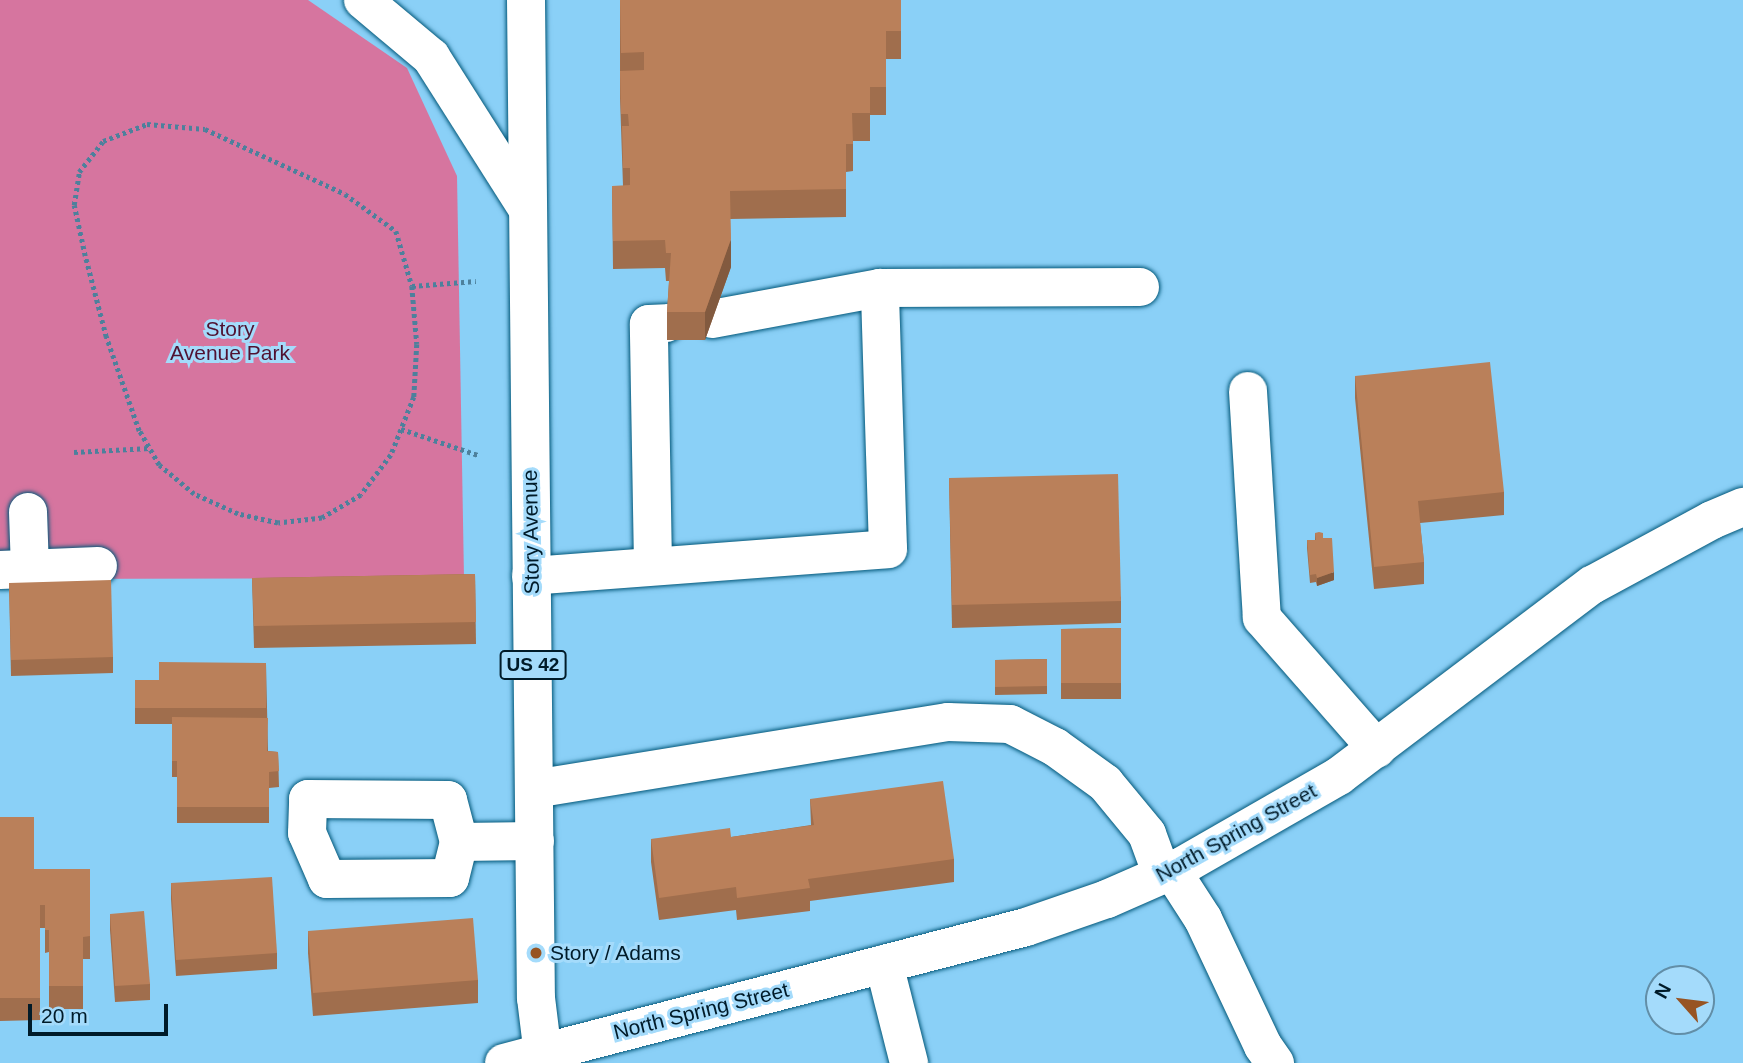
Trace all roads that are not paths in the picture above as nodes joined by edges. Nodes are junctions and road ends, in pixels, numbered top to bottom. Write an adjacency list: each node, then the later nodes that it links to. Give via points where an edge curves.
1 (363, 0): 3 (main road, via 431,57)
2 (526, 0): 3 (main road, Story Avenue / US 42)
3 (527, 208): 14 (main road, Story Avenue / US 42)
4 (1140, 287): 5 (main road)
5 (880, 288): 6 (main road); 11 (main road, via 888,550)
6 (712, 320)
7 (666, 323): 11 (main road, via 649,324)
8 (1248, 391): 15 (main road, via 1262,618)
9 (1743, 507): 15 (main road, North Spring Street, via 1592,585)
10 (28, 512): 13 (main road)
11 (653, 565): 14 (main road)
12 (98, 566): 13 (main road)
13 (15, 569)
14 (531, 576): 16 (main road, Story Avenue / US 42)
15 (1377, 748): 19 (main road, North Spring Street, via 1339,776)
16 (534, 789): 17 (main road, Story Avenue / US 42); 19 (main road, via 948,722 1010,724 1055,747 1104,783 1147,834)
17 (535, 841): 18 (main road); 21 (main road, Story Avenue / US 42, via 536,998)
18 (459, 842)
19 (1167, 873): 20 (main road, North Spring Street, via 1026,927); 24 (main road, via 1203,919)
20 (884, 964): 21 (main road, North Spring Street); 23 (main road)
21 (543, 1058): 22 (main road, North Spring Street)
22 (504, 1063)
23 (909, 1063)
24 (1275, 1063)

